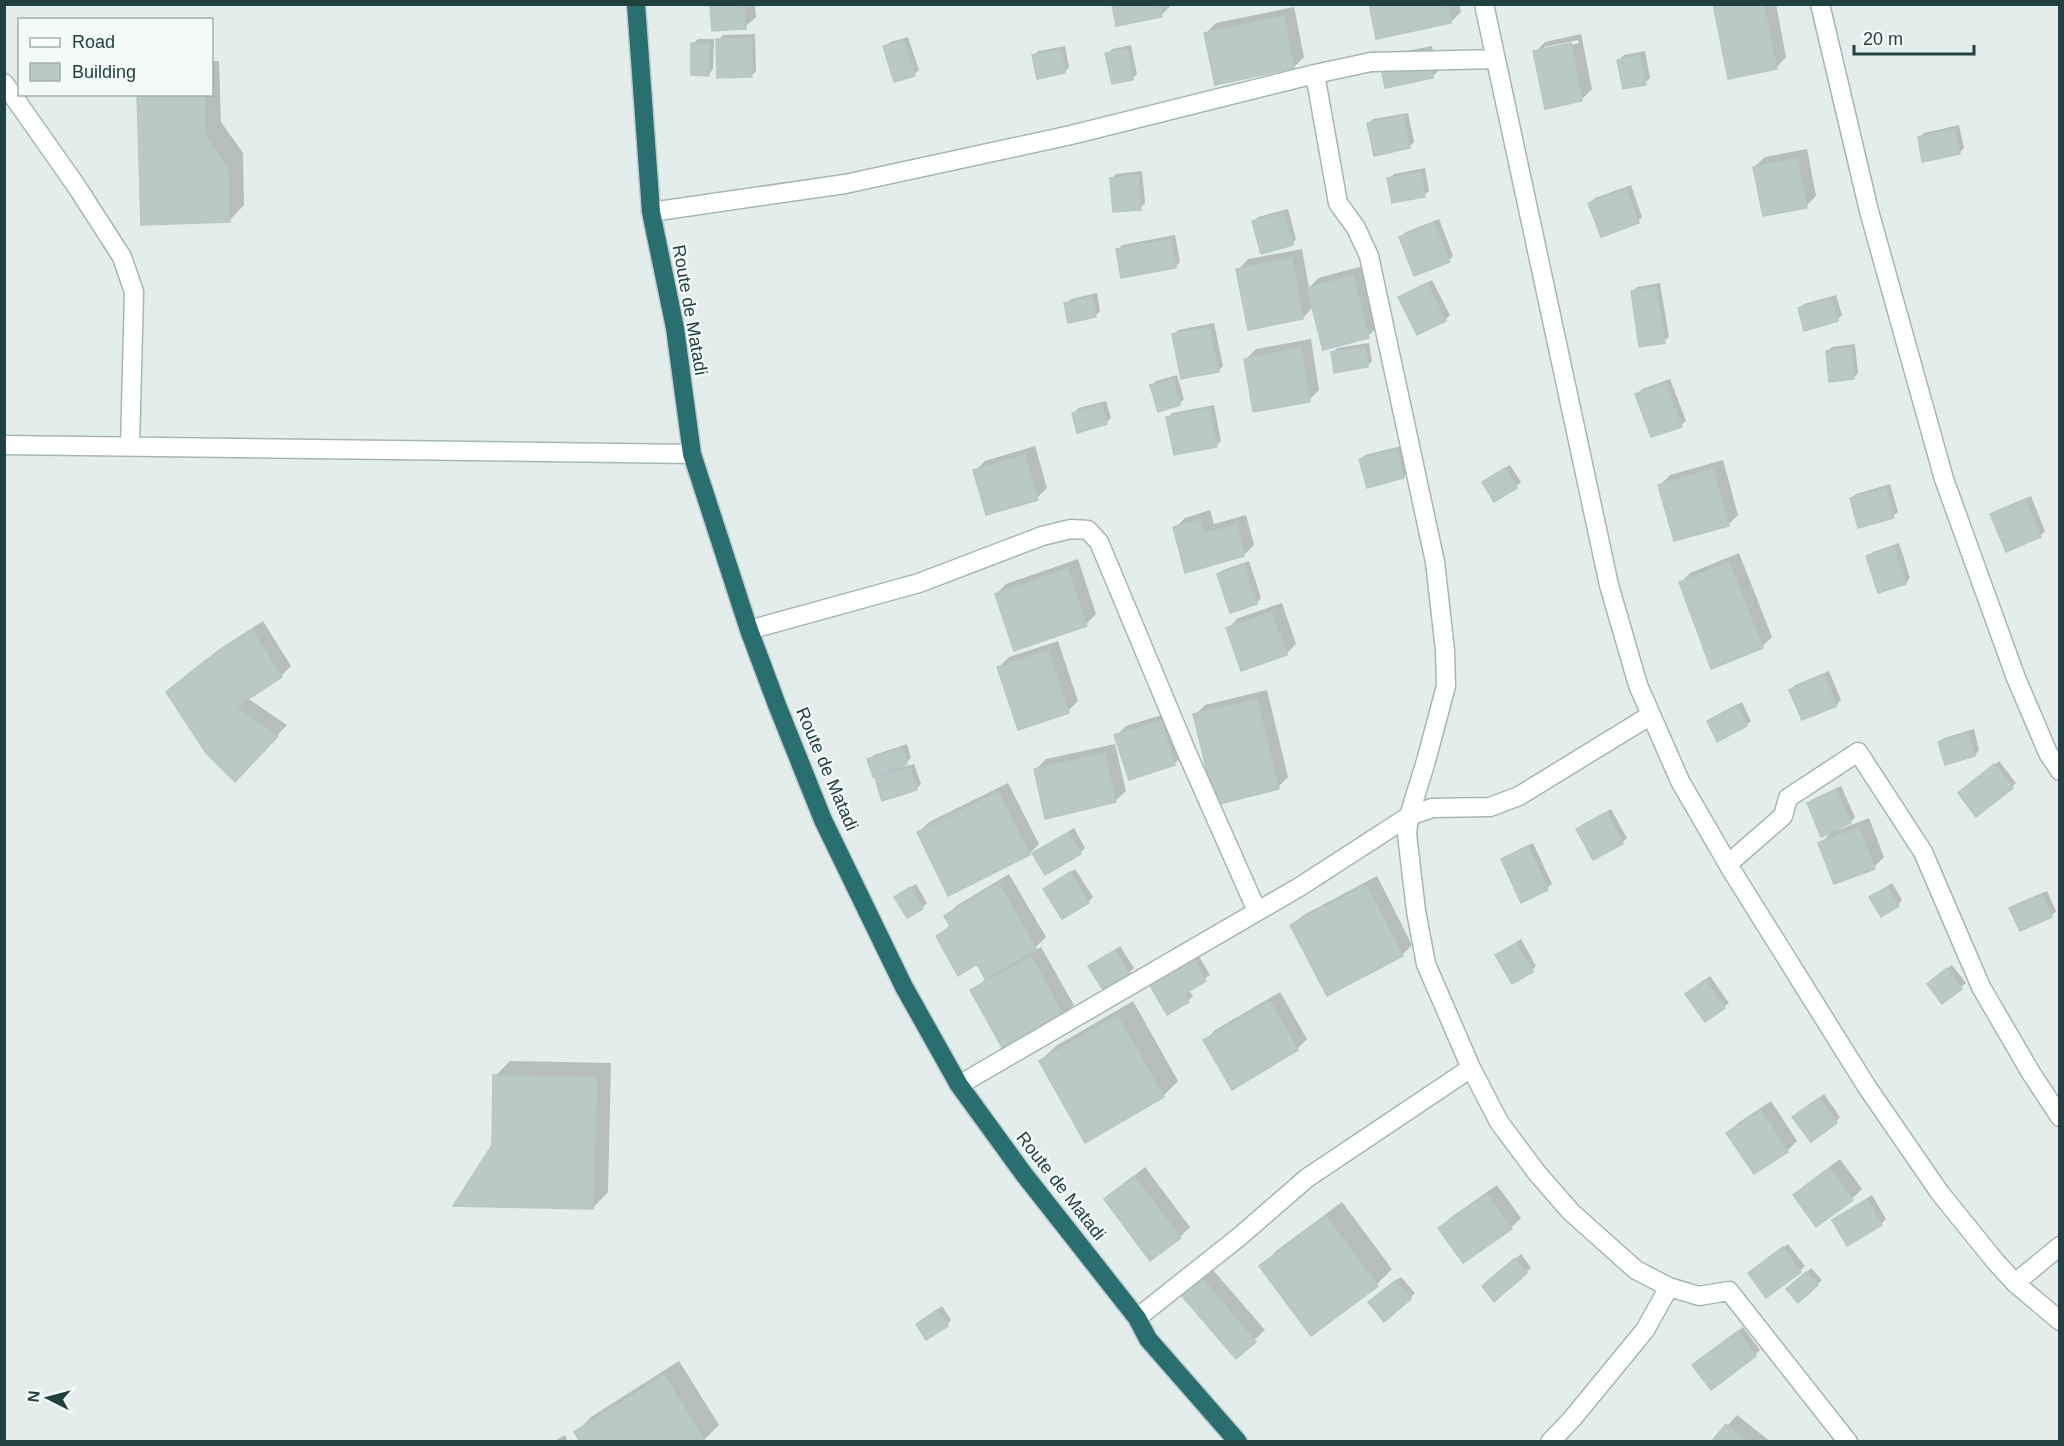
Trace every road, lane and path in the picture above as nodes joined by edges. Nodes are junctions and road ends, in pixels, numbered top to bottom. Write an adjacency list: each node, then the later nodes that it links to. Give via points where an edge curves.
1 (636, 4): 7 (highway, Route de Matadi)
2 (1484, 4): 4 (street)
3 (1820, 4): 13 (street, via 1869,212 1944,479 2016,678 2048,753)
4 (1496, 60): 5 (street, via 1371,62); 12 (street, via 1609,585 1638,685)
5 (1315, 74): 7 (street, via 1071,135 845,184); 14 (street, via 1338,203 1369,256 1435,562 1446,686)
6 (4, 83): 9 (street, via 122,257 134,292)
7 (651, 212): 10 (highway, Route de Matadi, via 675,328)
8 (4, 445): 9 (street)
9 (130, 446): 10 (street)
10 (692, 454): 11 (highway, Route de Matadi)
11 (749, 630): 16 (street, via 919,583 1042,536 1071,529 1088,530 1099,542); 18 (highway, Route de Matadi, via 823,820 904,987)
12 (1651, 715): 14 (street, via 1518,796 1490,807 1432,808); 15 (street, via 1680,781)
13 (2060, 771)
14 (1409, 816): 16 (street); 17 (street, via 1411,873 1426,964)
15 (1728, 864): 19 (street, via 1783,816 1788,798 1858,752 1923,852 1981,987); 21 (street, via 1867,1087 1940,1192)
16 (1257, 911): 18 (street)
17 (1471, 1068): 22 (street, via 1500,1122 1571,1212 1636,1270); 23 (street, via 1307,1178)
18 (959, 1085): 23 (highway, Route de Matadi)
19 (2060, 1117)
20 (2060, 1246): 21 (street)
21 (2015, 1283): 24 (street)
22 (1669, 1287): 26 (street, via 1645,1330); 27 (street, via 1699,1296 1729,1291)
23 (1137, 1318): 25 (highway, Route de Matadi, via 1148,1339)
24 (2060, 1322)
25 (1238, 1442)
26 (1550, 1442)
27 (1848, 1442)

